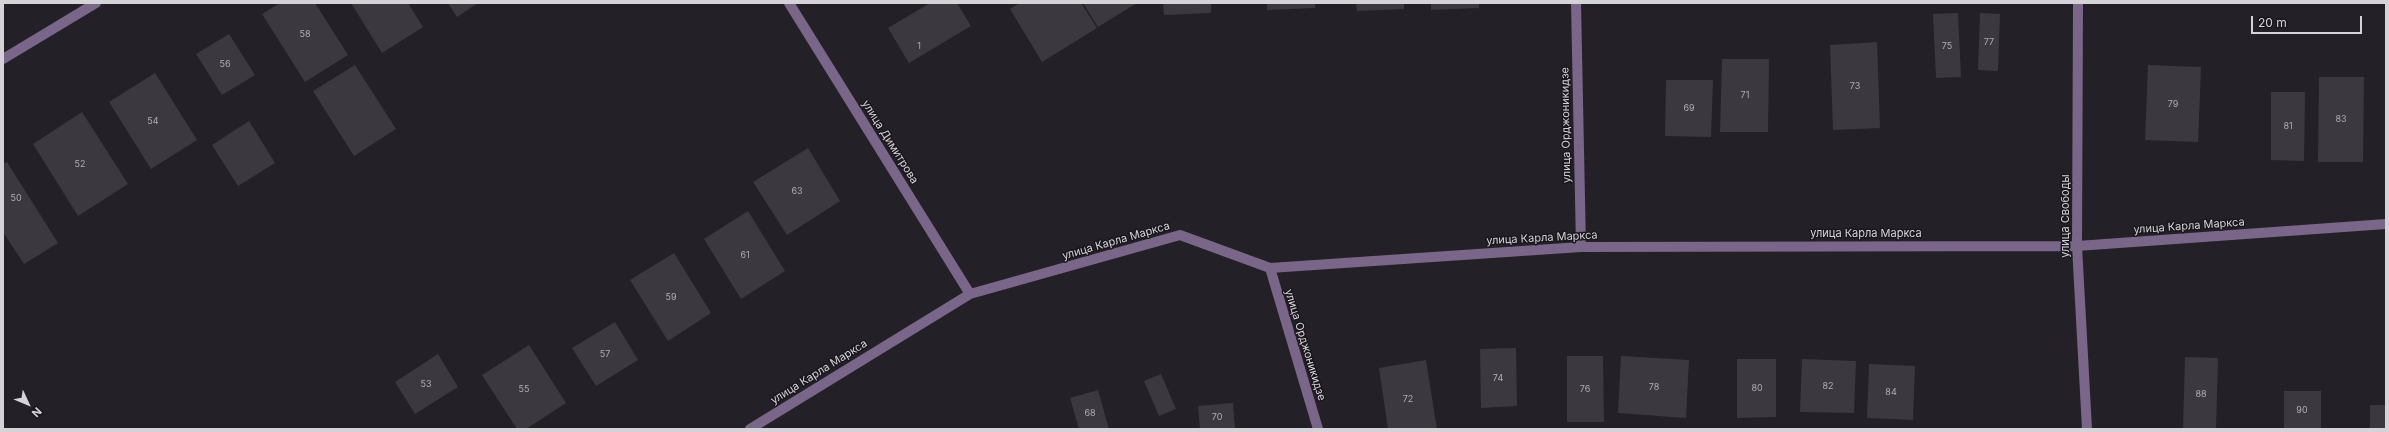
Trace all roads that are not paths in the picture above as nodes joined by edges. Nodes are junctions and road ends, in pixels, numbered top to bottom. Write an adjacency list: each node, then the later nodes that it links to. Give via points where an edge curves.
1 (96, 3): 5 (street)
2 (789, 3): 10 (street, улица Димитрова)
3 (1576, 3): 8 (street, улица Орджоникидзе)
4 (2078, 3): 7 (street, улица Свободы)
5 (3, 59)
6 (2386, 224): 7 (street, улица Карла Маркса)
7 (2077, 246): 8 (street, улица Карла Маркса); 13 (street, улица Свободы)
8 (1581, 247): 9 (street, улица Карла Маркса)
9 (1270, 268): 10 (street, улица Карла Маркса, via 1180,235); 12 (street, улица Орджоникидзе)
10 (970, 294): 11 (street, улица Карла Маркса)
11 (750, 429)
12 (1318, 429)
13 (2087, 429)

